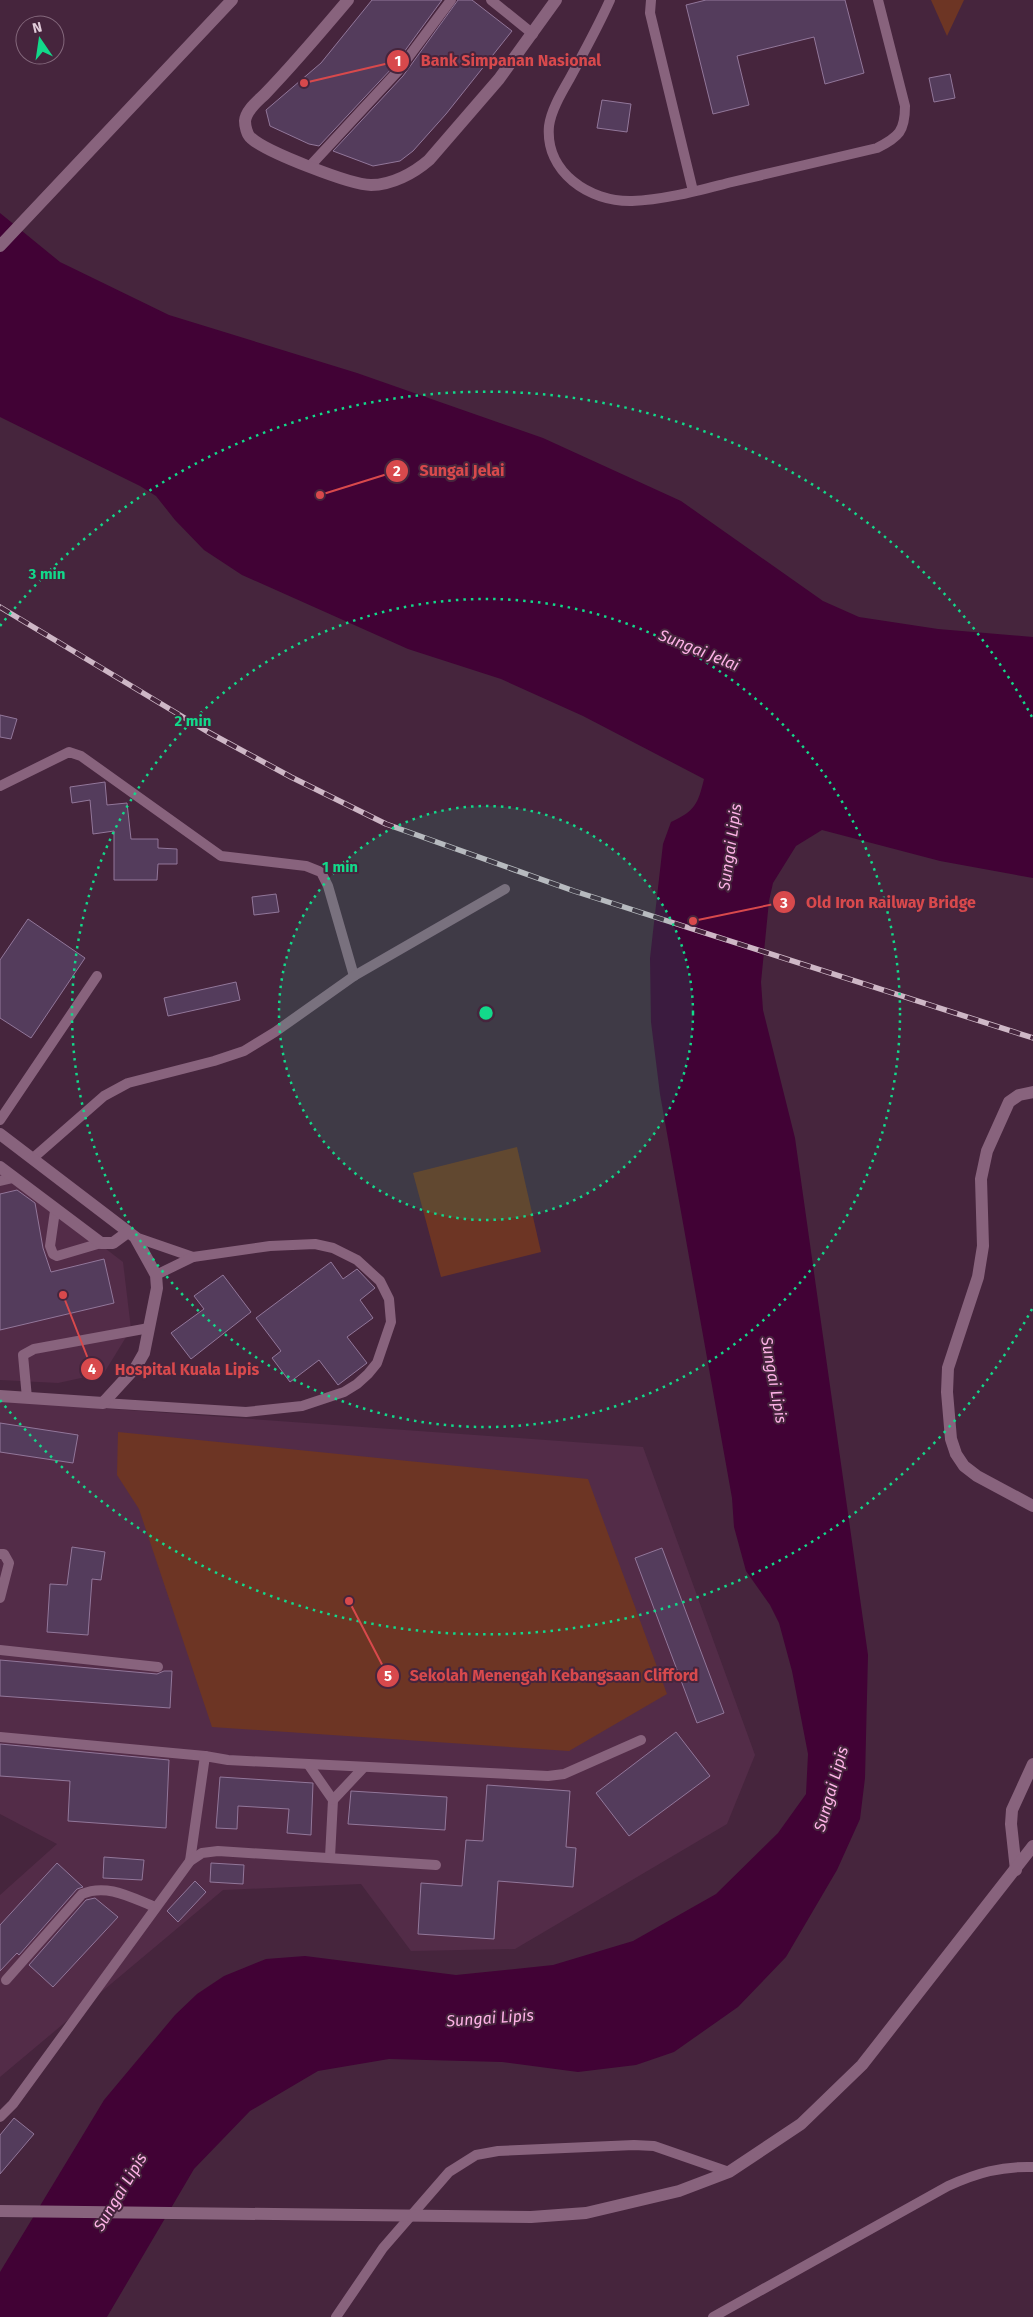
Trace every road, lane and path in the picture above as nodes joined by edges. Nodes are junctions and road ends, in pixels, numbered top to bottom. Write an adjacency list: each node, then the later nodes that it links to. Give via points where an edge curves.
1 (232, 0): 12 (street)
2 (348, 0): 10 (street, via 245,120 249,137 260,145)
3 (451, 0): 10 (lane, via 398,71)
4 (491, 0): 9 (lane)
5 (556, 0): 9 (street)
6 (610, 0): 11 (lane, via 557,102 549,126 551,150 560,169 571,180 608,198 630,201)
7 (651, 0): 11 (lane, via 650,13)
8 (878, 0): 11 (lane, via 905,106 901,131 894,139 877,148)
9 (533, 34): 10 (street, via 444,144 416,171 371,185)
10 (310, 166)
11 (693, 191)
12 (0, 246)
13 (0, 786): 16 (lane, via 69,752 81,756 221,856 306,866 320,872 328,886)
14 (505, 889): 16 (lane)
15 (97, 976): 18 (lane)
16 (354, 976): 20 (lane, via 244,1050 128,1083 104,1096)
17 (1033, 1092): 33 (street, via 1008,1102 987,1151 981,1179 983,1246 978,1277 948,1368 947,1392 951,1439 964,1466)
18 (0, 1120)
19 (0, 1134): 20 (street)
20 (32, 1159): 25 (street)
21 (0, 1167): 22 (street)
22 (13, 1178): 23 (lane); 24 (street)
23 (0, 1181)
24 (55, 1210): 26 (street); 26 (lane, via 50,1246 53,1254 57,1256)
25 (132, 1234): 26 (street, via 113,1243); 27 (lane); 28 (street)
26 (101, 1244)
27 (193, 1257): 28 (lane); 32 (lane, via 270,1246 316,1244 357,1260 380,1281 389,1299 391,1322 376,1363 357,1384 344,1392 280,1410 246,1412)
28 (156, 1276): 29 (street)
29 (150, 1328): 31 (lane, via 34,1349 23,1355); 32 (street, via 144,1353 136,1367)
30 (0, 1396): 31 (street)
31 (27, 1398): 32 (street)
32 (103, 1403)
33 (1033, 1506)
34 (0, 1554): 35 (lane, via 4,1554 9,1563)
35 (0, 1598)
36 (0, 1650): 37 (lane)
37 (158, 1667)
38 (0, 1737): 40 (lane)
39 (641, 1740): 43 (lane, via 556,1775)
40 (205, 1756): 41 (lane); 47 (lane)
41 (308, 1764): 43 (lane); 44 (lane)
42 (1033, 1764): 49 (street, via 1012,1810 1010,1824)
43 (364, 1767): 44 (lane)
44 (333, 1800): 46 (lane)
45 (1033, 1846): 49 (street)
46 (330, 1858): 47 (lane, via 210,1852); 48 (lane)
47 (190, 1861): 50 (lane)
48 (436, 1865)
49 (1016, 1870): 54 (street, via 862,2065 801,2124)
50 (155, 1907): 51 (lane, via 106,1890 82,1894); 52 (lane, via 13,2104)
51 (6, 1980)
52 (0, 2117)
53 (1033, 2167): 57 (lane, via 1008,2166 948,2186)
54 (729, 2172): 55 (street, via 698,2185 636,2203 586,2213 531,2217); 56 (lane, via 654,2146 498,2151 476,2155 449,2172 434,2187 383,2248)
55 (0, 2211)
56 (336, 2317)
57 (713, 2317)

